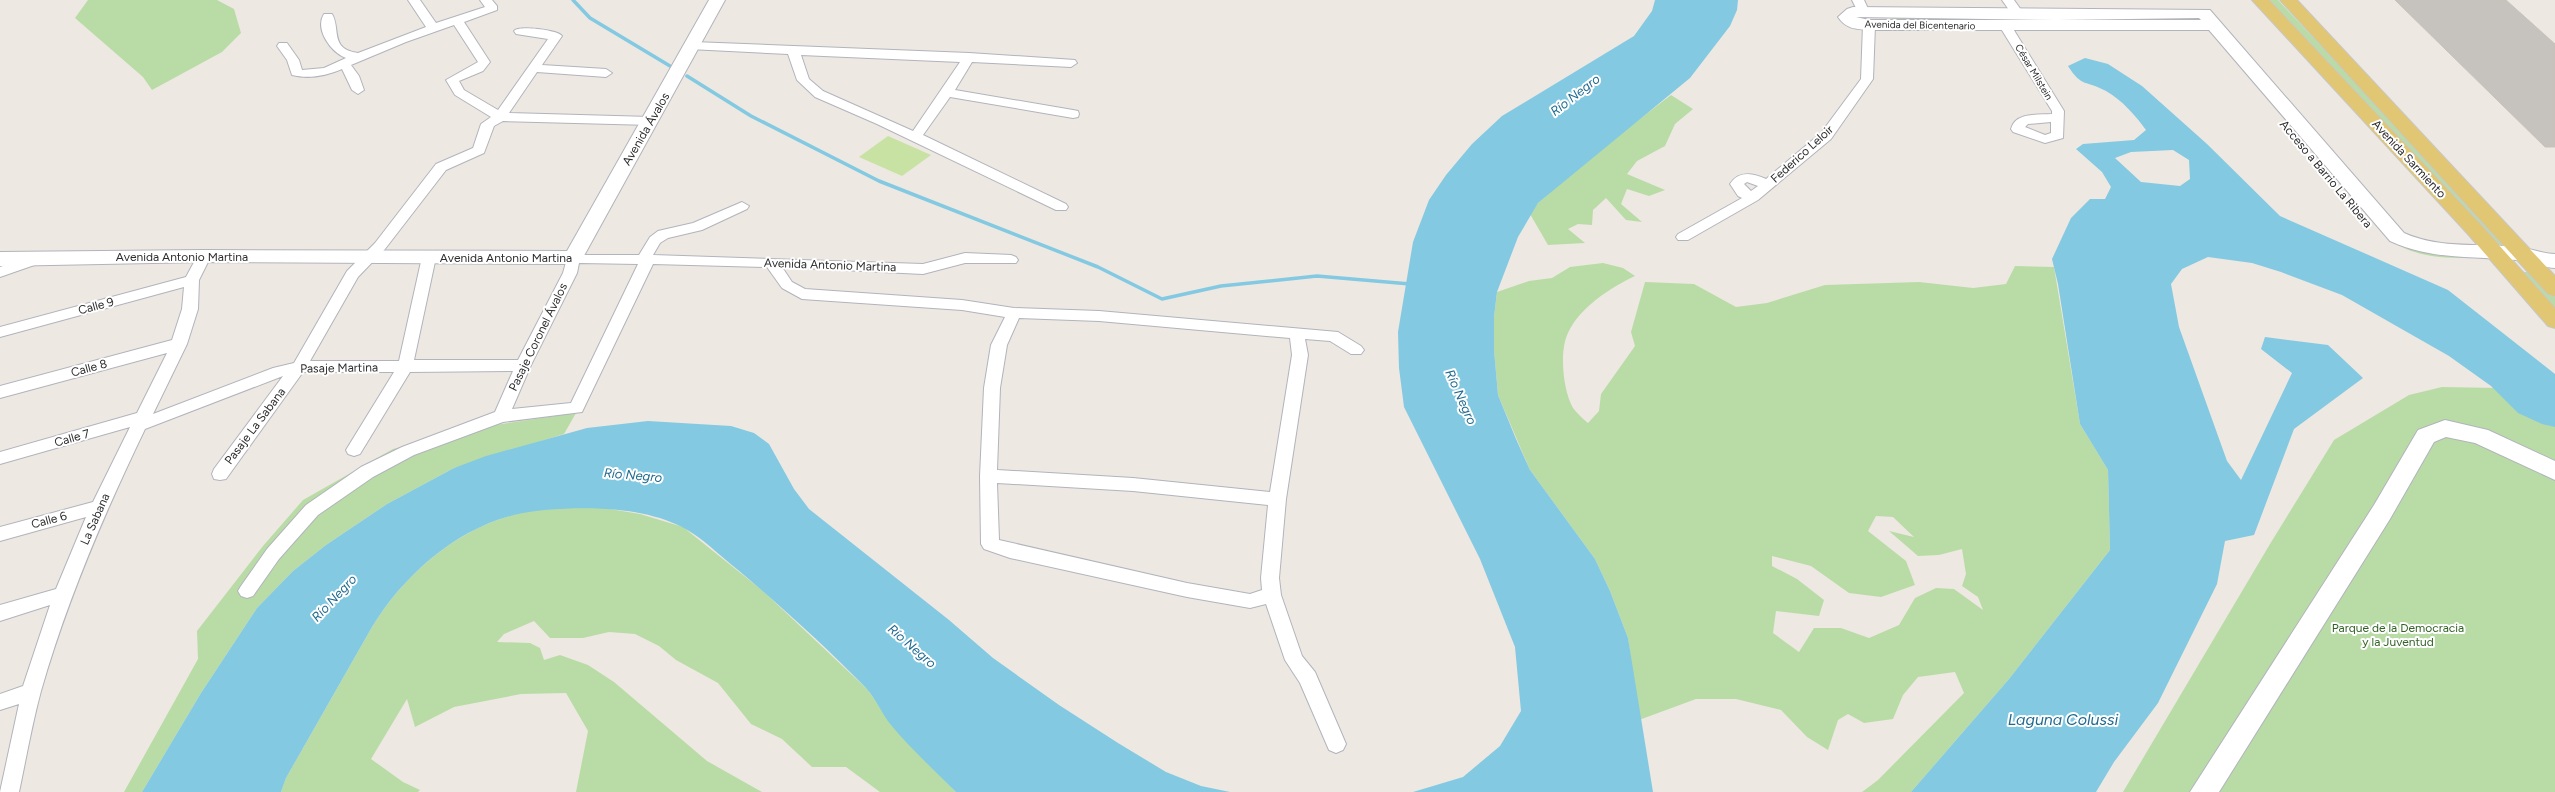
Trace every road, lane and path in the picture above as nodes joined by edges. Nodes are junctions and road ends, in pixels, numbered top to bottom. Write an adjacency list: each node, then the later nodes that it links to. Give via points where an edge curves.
1 (414, 0): 12 (street)
2 (486, 0): 11 (street, via 493,8)
3 (717, 0): 15 (street, Avenida Ávalos)
4 (2260, 0): 42 (main road, Avenida Sarmiento)
5 (2288, 0): 44 (main road, Avenida Sarmiento)
6 (1864, 13): 7 (street, Avenida del Bicentenario); 30 (street, Federico Leloir, via 1867,79 1826,136)
7 (2005, 14): 9 (street, Avenida del Bicentenario); 9 (street, Avenida del Bicentenario); 27 (street, César Milstein)
8 (328, 17): 17 (street, via 328,31 332,43 350,56)
9 (2028, 18): 10 (street, Avenida del Bicentenario)
10 (2200, 19): 42 (street, Acceso a Barrio La Ribera, via 2288,118 2379,235 2396,248 2422,259)
11 (457, 21): 12 (street); 26 (street, via 484,62 479,68 452,80 458,92)
12 (434, 29): 17 (street)
13 (520, 31): 21 (street, via 556,36)
14 (284, 46): 20 (street, via 293,60 296,72 303,74 327,71)
15 (693, 46): 16 (street); 28 (street, Avenida Ávalos)
16 (793, 48): 18 (street); 29 (street, via 804,80 818,94)
17 (358, 57): 20 (street)
18 (969, 57): 19 (street); 24 (street)
19 (1071, 63)
20 (344, 64): 23 (street, via 353,76)
21 (533, 68): 22 (street); 26 (street)
22 (606, 73)
23 (358, 90)
24 (947, 93): 25 (street); 29 (street)
25 (1073, 114)
26 (500, 117): 28 (street); 38 (street, Pasaje La Sabana, via 488,124 480,150 441,167)
27 (2059, 117)
28 (650, 121): 39 (street, Avenida Ávalos)
29 (914, 138): 33 (street)
30 (1768, 185): 31 (street, Federico Leloir); 31 (street, Federico Leloir, via 1744,177 1740,179 1737,184 1739,189)
31 (1753, 197): 34 (street, Federico Leloir)
32 (742, 206): 41 (street, via 697,227 663,234 655,240)
33 (1061, 207)
34 (1683, 237)
35 (204, 256): 37 (street, Avenida Antonio Martina); 38 (street, Avenida Antonio Martina); 47 (street, La Sabana)
36 (429, 257): 38 (street, Avenida Antonio Martina); 39 (street, Avenida Antonio Martina); 57 (street)
37 (38, 258): 40 (street, Avenida Antonio Martina); 46 (street)
38 (369, 258): 56 (street, Pasaje La Sabana, via 352,274)
39 (573, 258): 41 (street, Avenida Antonio Martina); 55 (street, Pasaje Coronel Ávalos, via 570,273)
40 (0, 259)
41 (646, 259): 45 (street, Avenida Antonio Martina); 59 (street, via 576,408)
42 (2499, 259): 44 (street, Acceso a Barrio La Ribera); 50 (main road, Avenida Sarmiento)
43 (1011, 260): 45 (street, Avenida Antonio Martina, via 965,258 923,269)
44 (2539, 260): 48 (main road, Avenida Sarmiento)
45 (771, 262): 49 (street, via 787,285 802,294 962,305)
46 (0, 272)
47 (192, 280): 51 (street, Calle 9); 53 (street, La Sabana, via 190,309)
48 (2555, 290)
49 (1014, 313): 52 (street, via 1100,316); 65 (street, via 999,345 992,388)
50 (2555, 321)
51 (0, 332)
52 (1297, 333): 54 (street, via 1333,336); 66 (street, via 1300,355 1296,394)
53 (179, 344): 58 (street, Calle 8); 60 (street, La Sabana)
54 (1356, 350)
55 (523, 365): 57 (street, Pasaje Martina); 59 (street, Pasaje Coronel Ávalos)
56 (299, 367): 57 (street, Pasaje Martina); 60 (street, Pasaje Martina); 64 (street, Pasaje La Sabana)
57 (405, 367): 61 (street)
58 (0, 392)
59 (501, 416): 69 (street, via 408,451 367,472 312,510 272,554)
60 (142, 421): 62 (street, Calle 7); 67 (street, La Sabana)
61 (354, 450)
62 (0, 458)
63 (2555, 471): 77 (street, via 2480,436 2445,428 2426,436 2382,512)
64 (220, 474)
65 (988, 476): 66 (street, via 1161,485); 71 (street, via 990,544 1010,551 1187,590 1250,601)
66 (1277, 499): 71 (street, via 1270,578)
67 (99, 507): 68 (street, Calle 6); 70 (street, La Sabana)
68 (0, 534)
69 (247, 591)
70 (63, 594): 72 (street); 73 (street, La Sabana)
71 (1272, 595): 75 (street, via 1294,660 1308,678)
72 (0, 613)
73 (31, 692): 74 (street); 76 (street, La Sabana)
74 (0, 702)
75 (1336, 744)
76 (9, 792)
77 (2204, 792)

